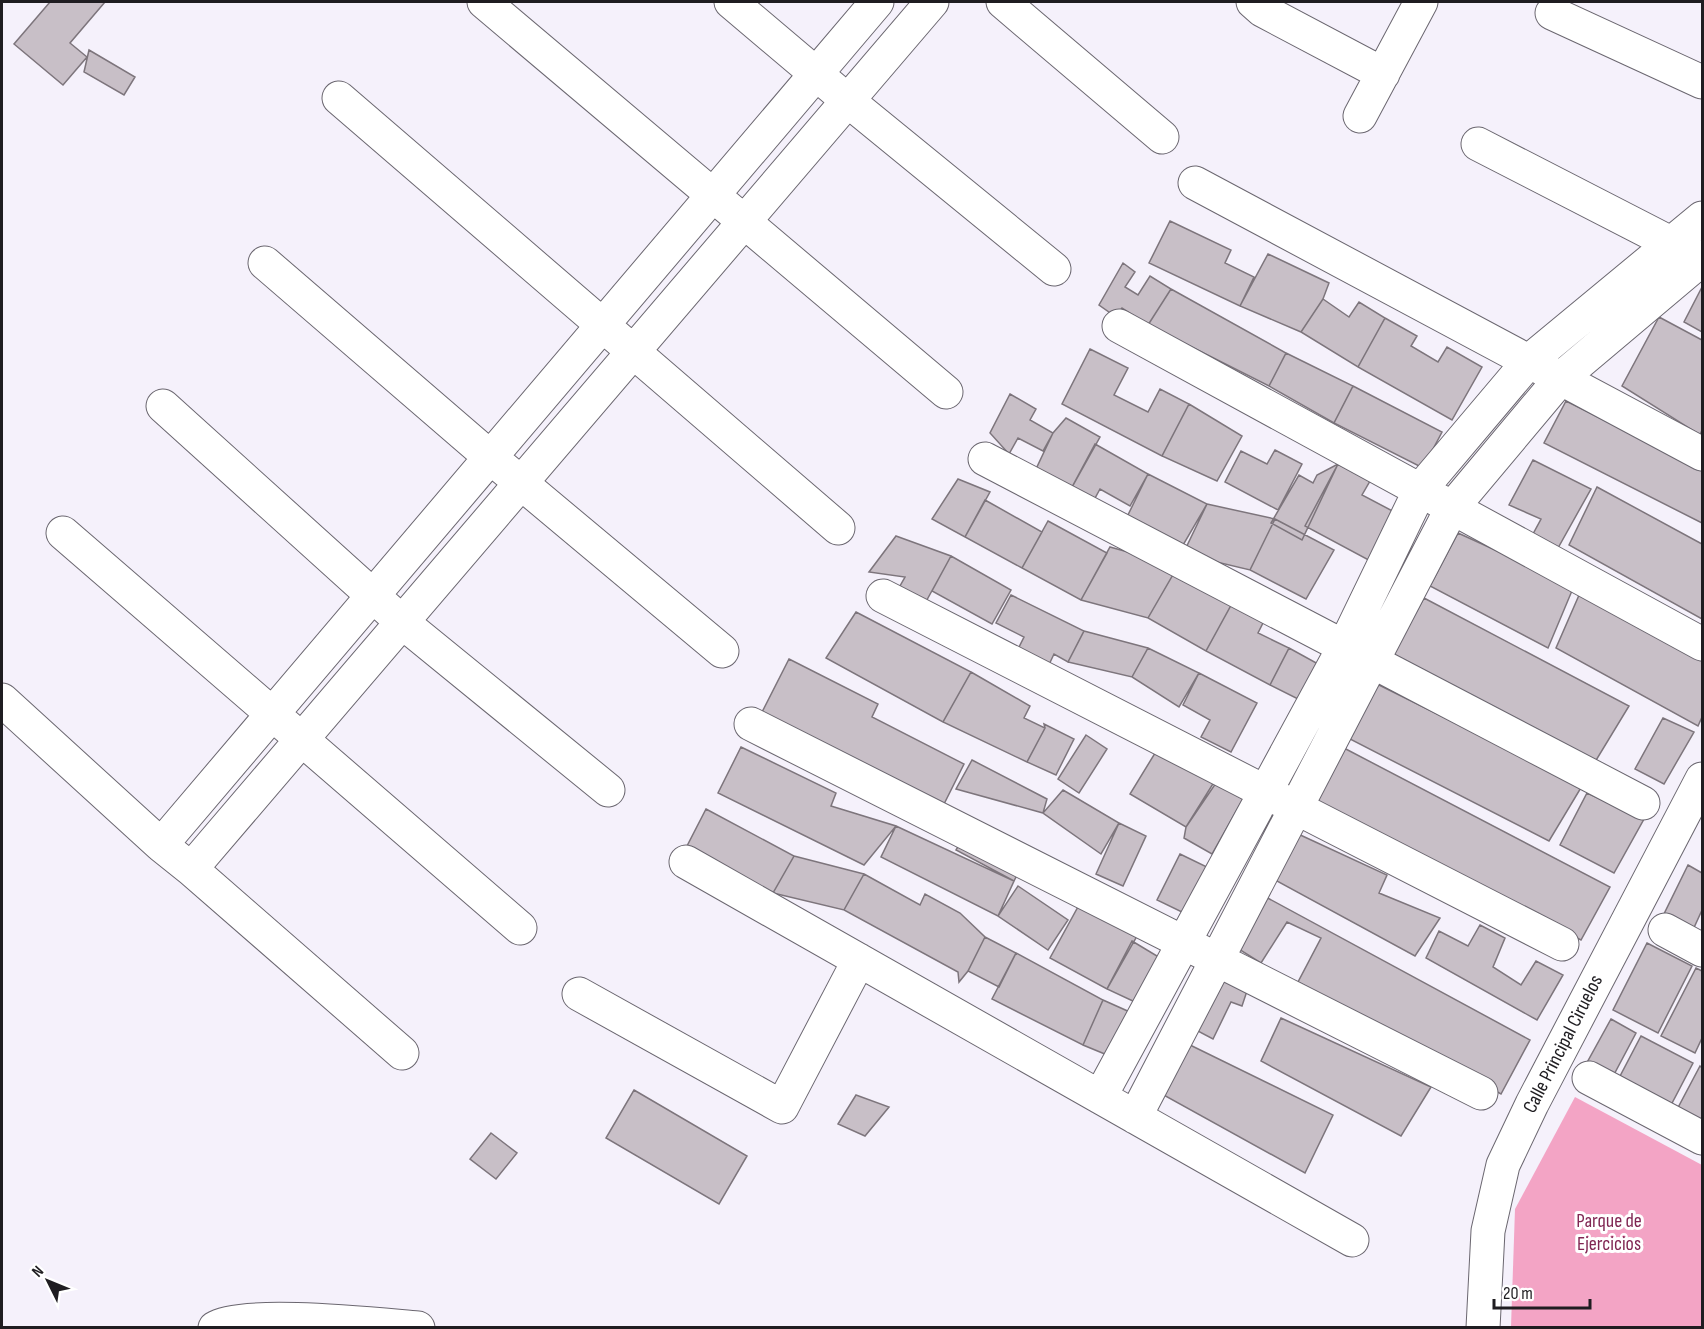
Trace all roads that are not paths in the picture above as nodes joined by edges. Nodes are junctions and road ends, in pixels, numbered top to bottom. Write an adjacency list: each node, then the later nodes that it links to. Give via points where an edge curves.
1 (484, 2): 18 (street)
2 (732, 2): 9 (street)
3 (877, 2): 9 (street)
4 (932, 2): 13 (street)
5 (1003, 2): 15 (street)
6 (1252, 2): 10 (street)
7 (1421, 2): 10 (street)
8 (1552, 13): 11 (street)
9 (816, 73): 13 (street); 18 (street)
10 (1383, 74): 14 (street)
11 (1702, 82)
12 (339, 98): 25 (street)
13 (847, 100): 20 (street); 24 (street)
14 (1360, 116)
15 (1162, 137)
16 (1478, 144): 21 (street)
17 (1195, 183): 28 (street)
18 (714, 193): 20 (street); 25 (street)
19 (1702, 218): 21 (street)
20 (744, 222): 27 (street); 30 (street)
21 (1672, 244): 22 (street); 28 (street)
22 (1702, 259): 29 (street)
23 (265, 263): 33 (street)
24 (1054, 269)
25 (602, 324): 27 (street); 33 (street)
26 (1119, 326): 36 (street)
27 (633, 351): 35 (street); 38 (street)
28 (1529, 362): 29 (street); 36 (street)
29 (1561, 378): 32 (street); 37 (street)
30 (946, 392)
31 (162, 406): 40 (street)
32 (1702, 454)
33 (490, 457): 35 (street); 40 (street)
34 (985, 459): 45 (street)
35 (521, 483): 42 (street); 44 (street)
36 (1420, 490): 37 (street); 45 (street)
37 (1452, 508): 43 (street); 45 (street)
38 (838, 528)
39 (63, 533): 47 (street)
40 (373, 595): 42 (street); 47 (street)
41 (883, 596): 52 (street)
42 (402, 621): 49 (street); 51 (street)
43 (1702, 644)
44 (722, 651)
45 (1358, 654): 52 (street); 53 (street); 54 (street)
46 (2, 700): 55 (street)
47 (272, 713): 49 (street); 55 (street)
48 (752, 724): 60 (street)
49 (301, 740): 57 (street); 58 (street)
50 (1702, 779): 75 (street, Calle Principal Ciruelos, via 1503,1165 1488,1231)
51 (608, 790)
52 (1265, 792): 54 (street); 60 (street)
53 (1643, 803)
54 (1298, 808): 61 (street); 63 (street)
55 (161, 845): 57 (street)
56 (686, 862): 64 (street)
57 (191, 869): 66 (street)
58 (519, 928)
59 (1665, 930): 62 (street)
60 (1185, 944): 63 (street); 69 (street)
61 (1562, 944)
62 (1702, 950)
63 (1216, 959): 68 (street); 70 (street)
64 (860, 960): 65 (street, via 782,1107); 69 (street)
65 (579, 994)
66 (402, 1053)
67 (1588, 1078): 71 (street)
68 (1481, 1093)
69 (1100, 1097): 70 (street)
70 (1135, 1117): 72 (street)
71 (1702, 1138)
72 (1352, 1240)
73 (215, 1328): 74 (street, via 249,1318)
74 (418, 1328)
75 (1483, 1328)

